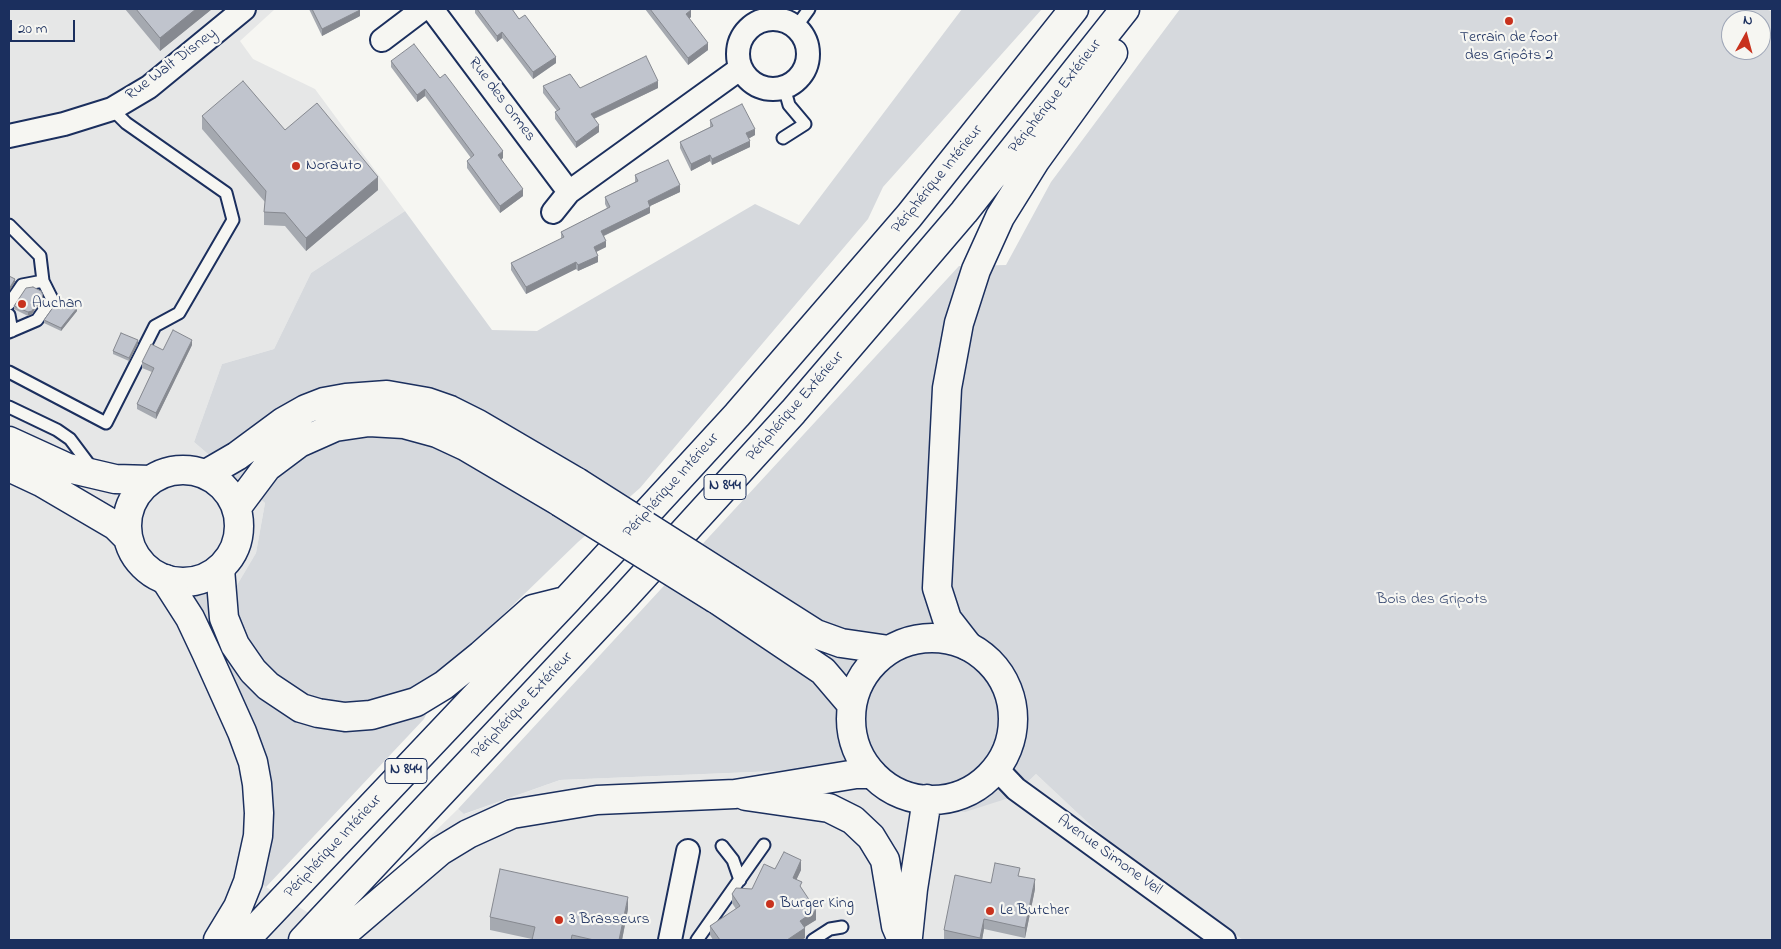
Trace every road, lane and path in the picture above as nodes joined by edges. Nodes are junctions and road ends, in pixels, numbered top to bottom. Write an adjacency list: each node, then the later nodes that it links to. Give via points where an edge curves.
1 (244, 9): 12 (street, Rue Walt Disney, via 148,87)
2 (423, 9): 9 (street)
3 (432, 9): 15 (street, Rue des Ormes)
4 (809, 9): 8 (lane)
5 (1074, 9): 35 (main road, Périphérique Intérieur / N 844, via 973,137 826,313)
6 (1124, 10): 36 (main road, via 1118,47 1035,161 1000,217 976,270 958,323 947,388 937,588 947,619); 50 (main road, Périphérique Extérieur / N 844, via 975,198 793,412 627,595)
7 (748, 17): 8 (street, via 783,20); 10 (street, via 738,52)
8 (796, 27): 11 (street, via 805,38 808,50 805,70 792,84)
9 (382, 40)
10 (741, 68): 11 (street, via 752,82 772,89); 15 (street)
11 (784, 87): 14 (lane, via 789,105 805,124)
12 (112, 109): 13 (street, Rue Walt Disney); 22 (lane, via 126,123 226,193 233,220 179,313 155,326 106,423)
13 (9, 136)
14 (783, 138)
15 (569, 192): 16 (street)
16 (553, 212)
17 (9, 226): 18 (lane, via 40,256)
18 (43, 281): 19 (lane, via 22,286); 21 (lane, via 52,300 37,320)
19 (9, 304)
20 (9, 315): 21 (lane)
21 (10, 331)
22 (9, 372)
23 (9, 407): 26 (lane, via 70,439)
24 (9, 441): 26 (main road, via 68,468)
25 (9, 467): 31 (main road, via 116,526)
26 (96, 474): 28 (main road, via 115,479)
27 (206, 474): 28 (main road, via 178,470); 29 (main road, via 306,409 338,399 387,395 427,402 478,424); 30 (main road, via 225,488)
28 (151, 480): 31 (main road, via 139,491 131,506)
29 (568, 492): 30 (main road, via 437,433 404,424 368,422 335,427 299,443 267,466); 34 (main road, bridge)
30 (237, 507): 32 (main road, via 238,541)
31 (128, 538): 33 (main road, via 138,559)
32 (220, 569): 33 (main road, via 194,582); 35 (main road, via 224,618 253,671 268,686 301,708 345,717 371,715 416,702 481,656 533,608)
33 (165, 579): 48 (main road, via 190,618 254,762 258,836 248,882 238,907)
34 (724, 589): 37 (main road, via 816,634 841,643); 38 (main road, via 823,671)
35 (566, 601): 49 (main road, Périphérique Intérieur / N 844)
36 (968, 646): 37 (main road, via 952,640 928,638); 39 (main road, via 993,665 1010,700 1013,724 1010,740)
37 (889, 650): 38 (main road, via 864,674)
38 (852, 705): 40 (main road, via 854,742)
39 (996, 768): 42 (main road, via 973,789 958,795); 57 (street, Avenue Simone Veil, via 1016,789)
40 (872, 774): 41 (main road); 42 (main road, via 907,796)
41 (735, 794): 51 (main road, via 598,800 512,814 440,851); 55 (main road, via 829,808 853,820 871,837 885,860 896,926)
42 (927, 799): 56 (main road)
43 (764, 845): 46 (lane)
44 (722, 846): 46 (lane, via 733,860)
45 (688, 851): 52 (street)
46 (740, 880): 53 (lane)
47 (842, 928): 54 (lane, via 830,929)
48 (218, 940)
49 (245, 940)
50 (303, 940)
51 (336, 940)
52 (670, 940)
53 (697, 940)
54 (813, 940)
55 (902, 940)
56 (908, 940)
57 (1224, 940)

